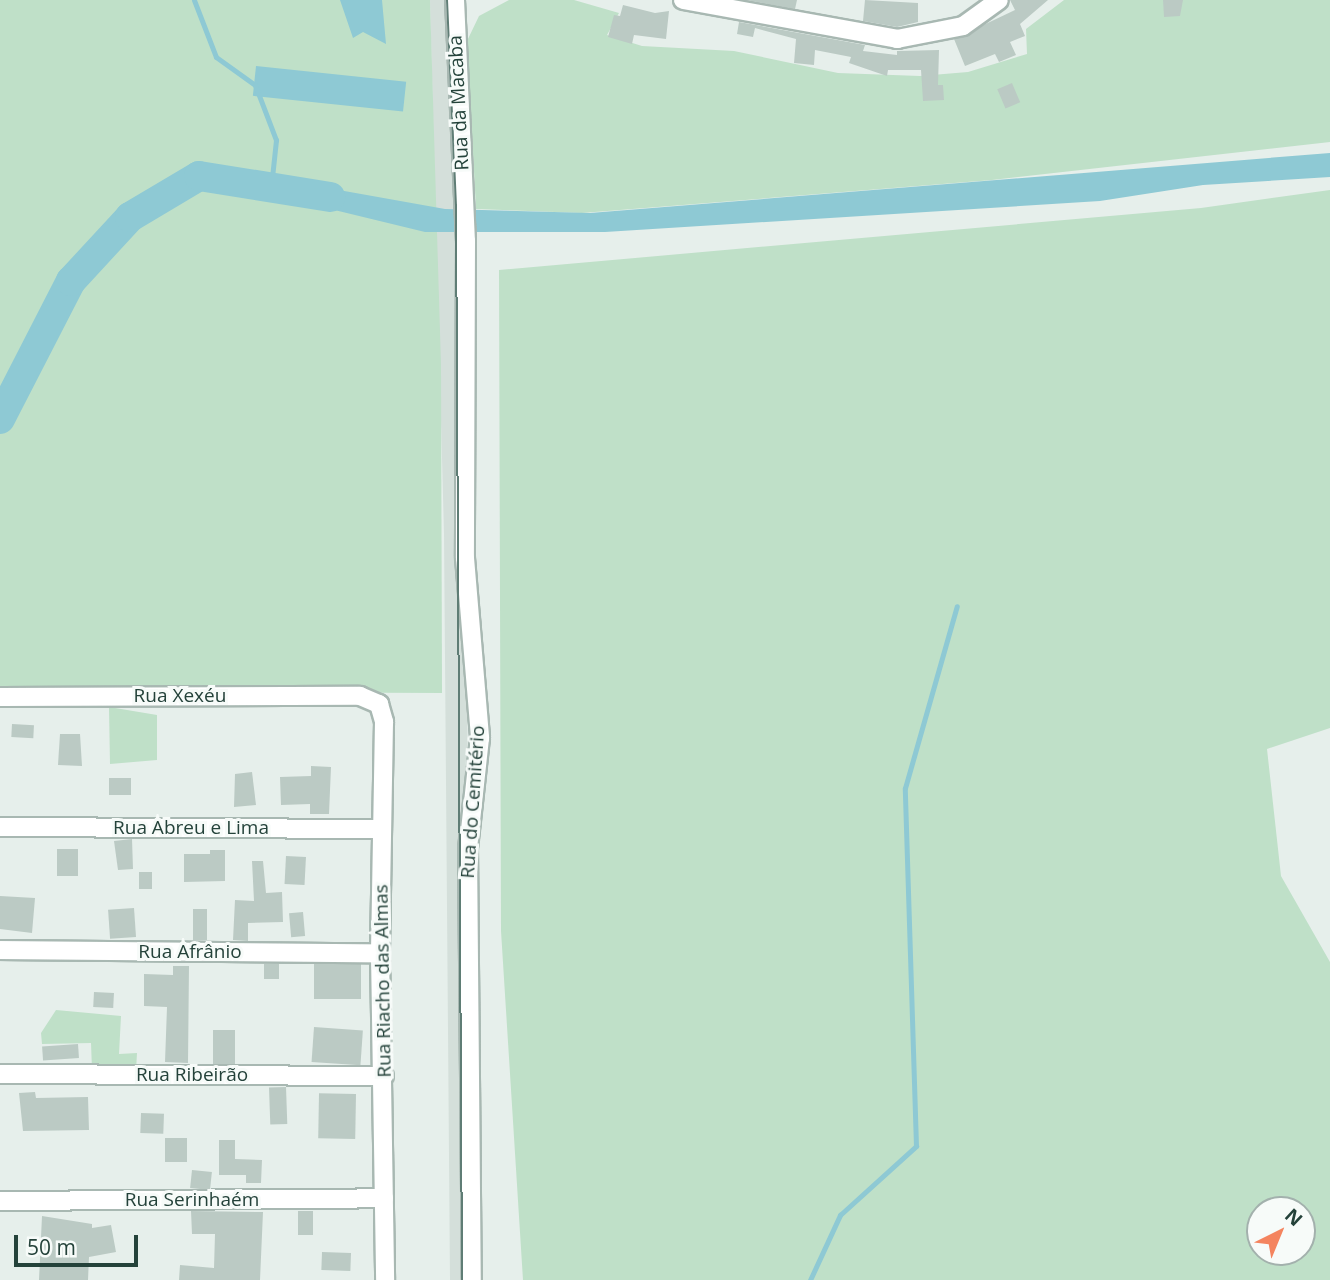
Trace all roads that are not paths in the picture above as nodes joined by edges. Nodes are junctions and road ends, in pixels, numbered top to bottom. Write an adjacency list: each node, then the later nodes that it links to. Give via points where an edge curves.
1 (454, 0): 4 (street, Rua da Macaba)
2 (683, 0): 3 (street, via 897,39 963,26)
3 (999, 0)
4 (466, 241): 16 (street, Rua do Cemitério, via 465,558 480,738 468,848)
5 (359, 696): 6 (street, Rua Xexéu); 8 (street, Rua Riacho das Almas, via 379,704 384,722)
6 (0, 697)
7 (0, 827): 8 (street, Rua Abreu e Lima)
8 (382, 829): 10 (street, Rua Riacho das Almas)
9 (0, 950): 10 (street, Rua Afrânio)
10 (380, 953): 12 (street, Rua Riacho das Almas)
11 (0, 1074): 12 (street, Rua Ribeirão)
12 (384, 1076): 13 (street, Rua Riacho das Almas)
13 (384, 1198): 14 (street, Rua Serinhaém); 15 (street, Rua Riacho das Almas)
14 (0, 1201)
15 (385, 1280)
16 (472, 1280)

